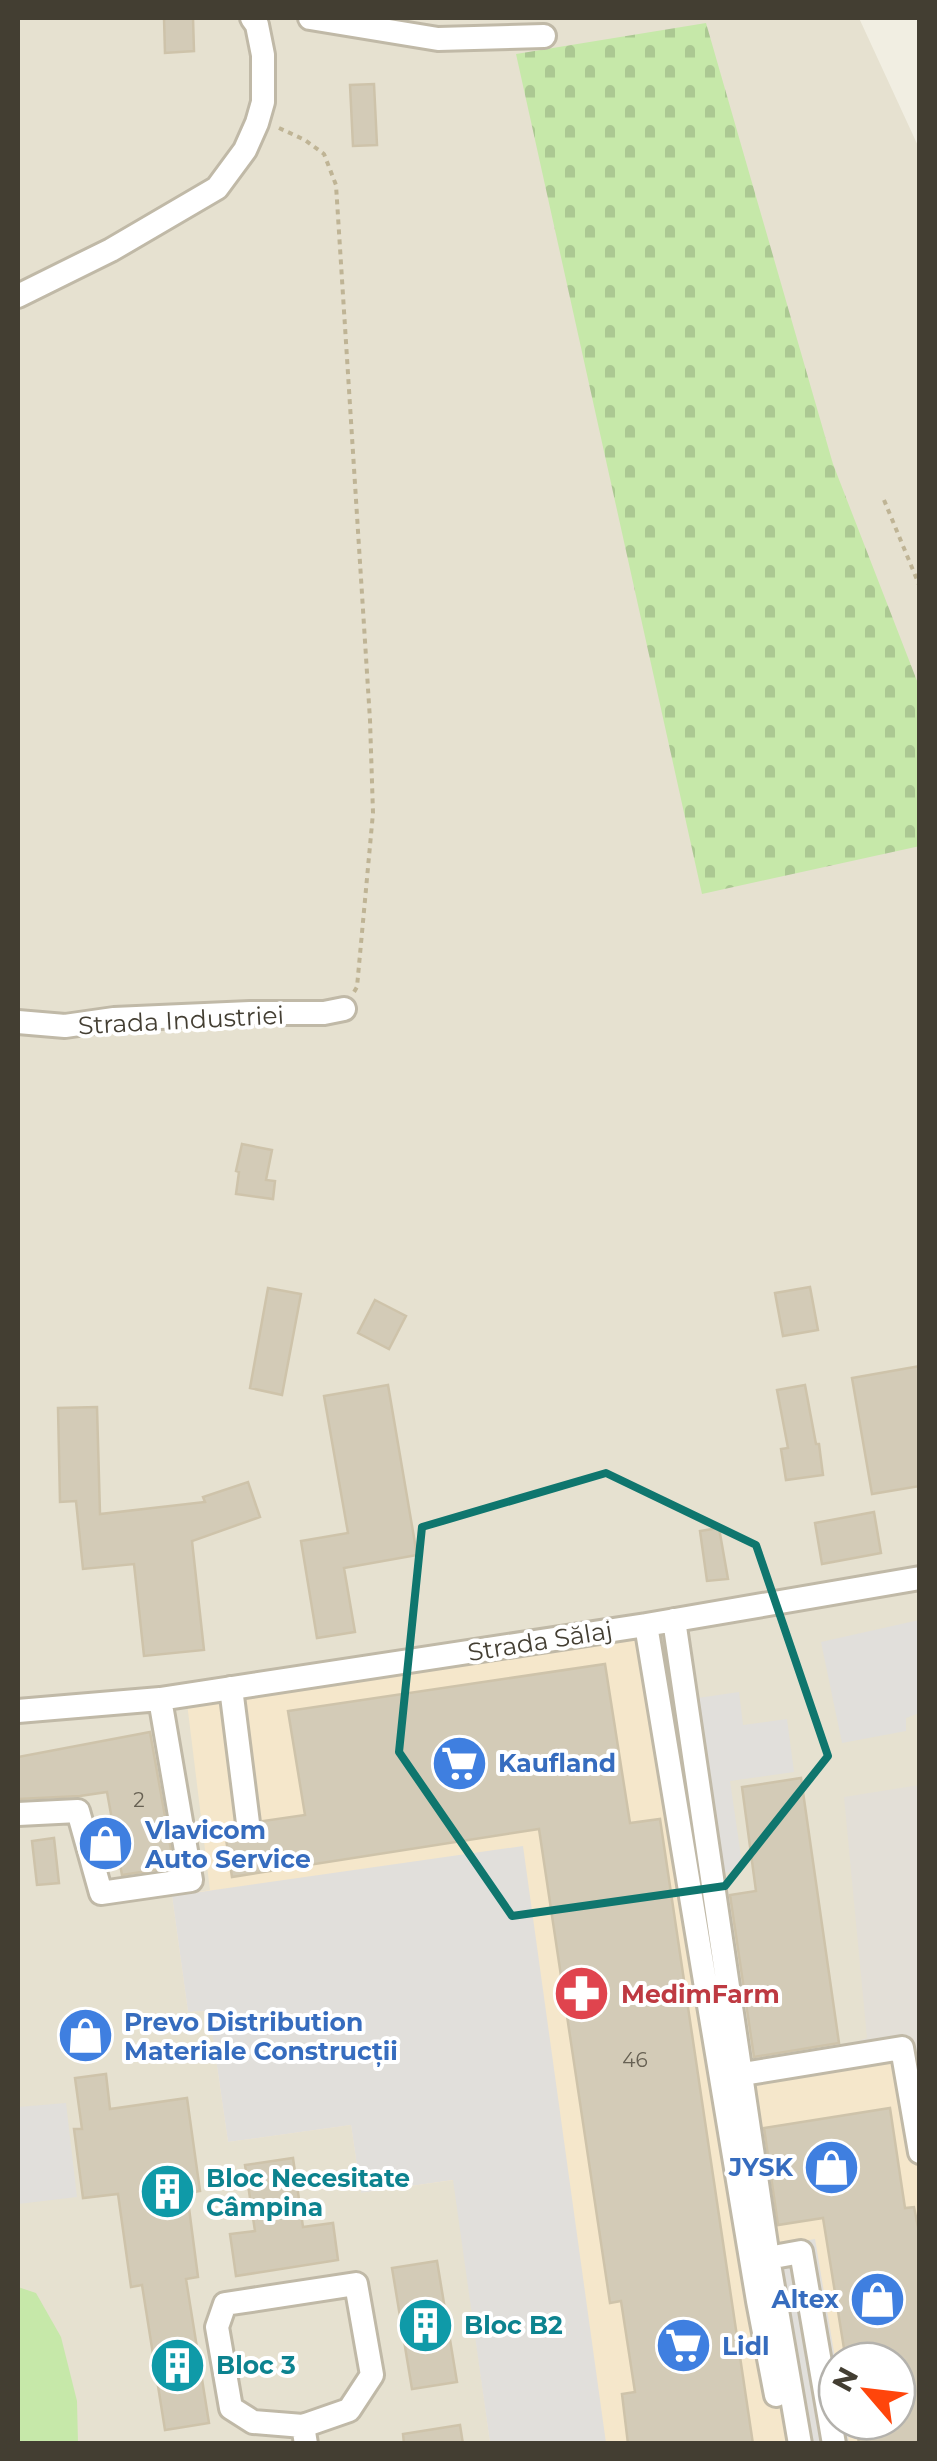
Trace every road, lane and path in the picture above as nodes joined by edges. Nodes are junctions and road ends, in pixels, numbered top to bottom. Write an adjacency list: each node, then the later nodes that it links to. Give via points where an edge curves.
1 (252, 18): 4 (street, via 263,56)
2 (310, 18): 3 (street, via 438,39)
3 (544, 36)
4 (257, 123): 5 (street, via 217,188); 8 (path, via 286,130 324,154 336,185 373,813 357,987)
5 (18, 296)
6 (884, 500): 7 (path)
7 (920, 588)
8 (344, 1009): 9 (street, Strada Industriei, via 65,1026)
9 (18, 1022)
10 (920, 1578): 11 (street, Strada Sălaj)
11 (674, 1620): 12 (street, Strada Sălaj); 18 (street)
12 (646, 1625): 13 (street, Strada Sălaj); 22 (street)
13 (230, 1688): 14 (street, Strada Sălaj); 17 (street)
14 (160, 1699): 15 (street, Strada Sălaj); 16 (street, via 191,1880 100,1893 78,1811)
15 (18, 1711)
16 (18, 1814)
17 (248, 1823)
18 (742, 2074): 19 (street, via 902,2048); 20 (street)
19 (920, 2152)
20 (768, 2258): 23 (street); 24 (street, via 801,2252)
21 (305, 2435): 21 (street, via 349,2410 372,2375 356,2284 226,2304 216,2327 231,2408 253,2422)
22 (785, 2444)
23 (800, 2444)
24 (834, 2444)

